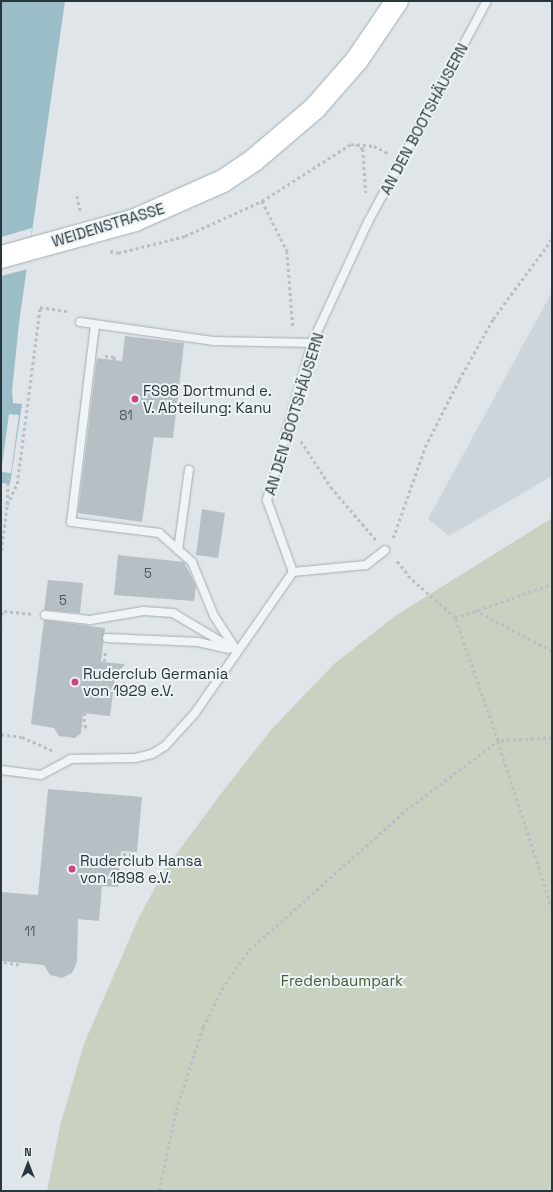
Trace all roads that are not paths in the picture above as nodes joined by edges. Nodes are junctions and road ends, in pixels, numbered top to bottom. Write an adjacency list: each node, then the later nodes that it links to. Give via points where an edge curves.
1 (397, 1): 3 (street, WEIDENSTRASSE, via 357,60 315,108 254,160 179,202 86,234)
2 (487, 1): 6 (lane, AN DEN BOOTSHÄUSERN, via 368,222)
3 (1, 257)
4 (80, 322): 5 (lane)
5 (95, 325): 6 (lane, via 213,341); 8 (lane, via 71,522 159,533)
6 (312, 343): 10 (lane, AN DEN BOOTSHÄUSERN, via 267,500)
7 (189, 470): 8 (lane)
8 (178, 550): 13 (lane, via 192,562 214,616)
9 (385, 550): 10 (lane, via 366,565)
10 (292, 572): 13 (lane)
11 (45, 616): 13 (lane, via 90,620 144,611 173,613)
12 (107, 638): 13 (lane, via 198,642)
13 (237, 650): 14 (lane, via 195,713 165,746 152,754 135,758 71,759 41,774)
14 (1, 770)

